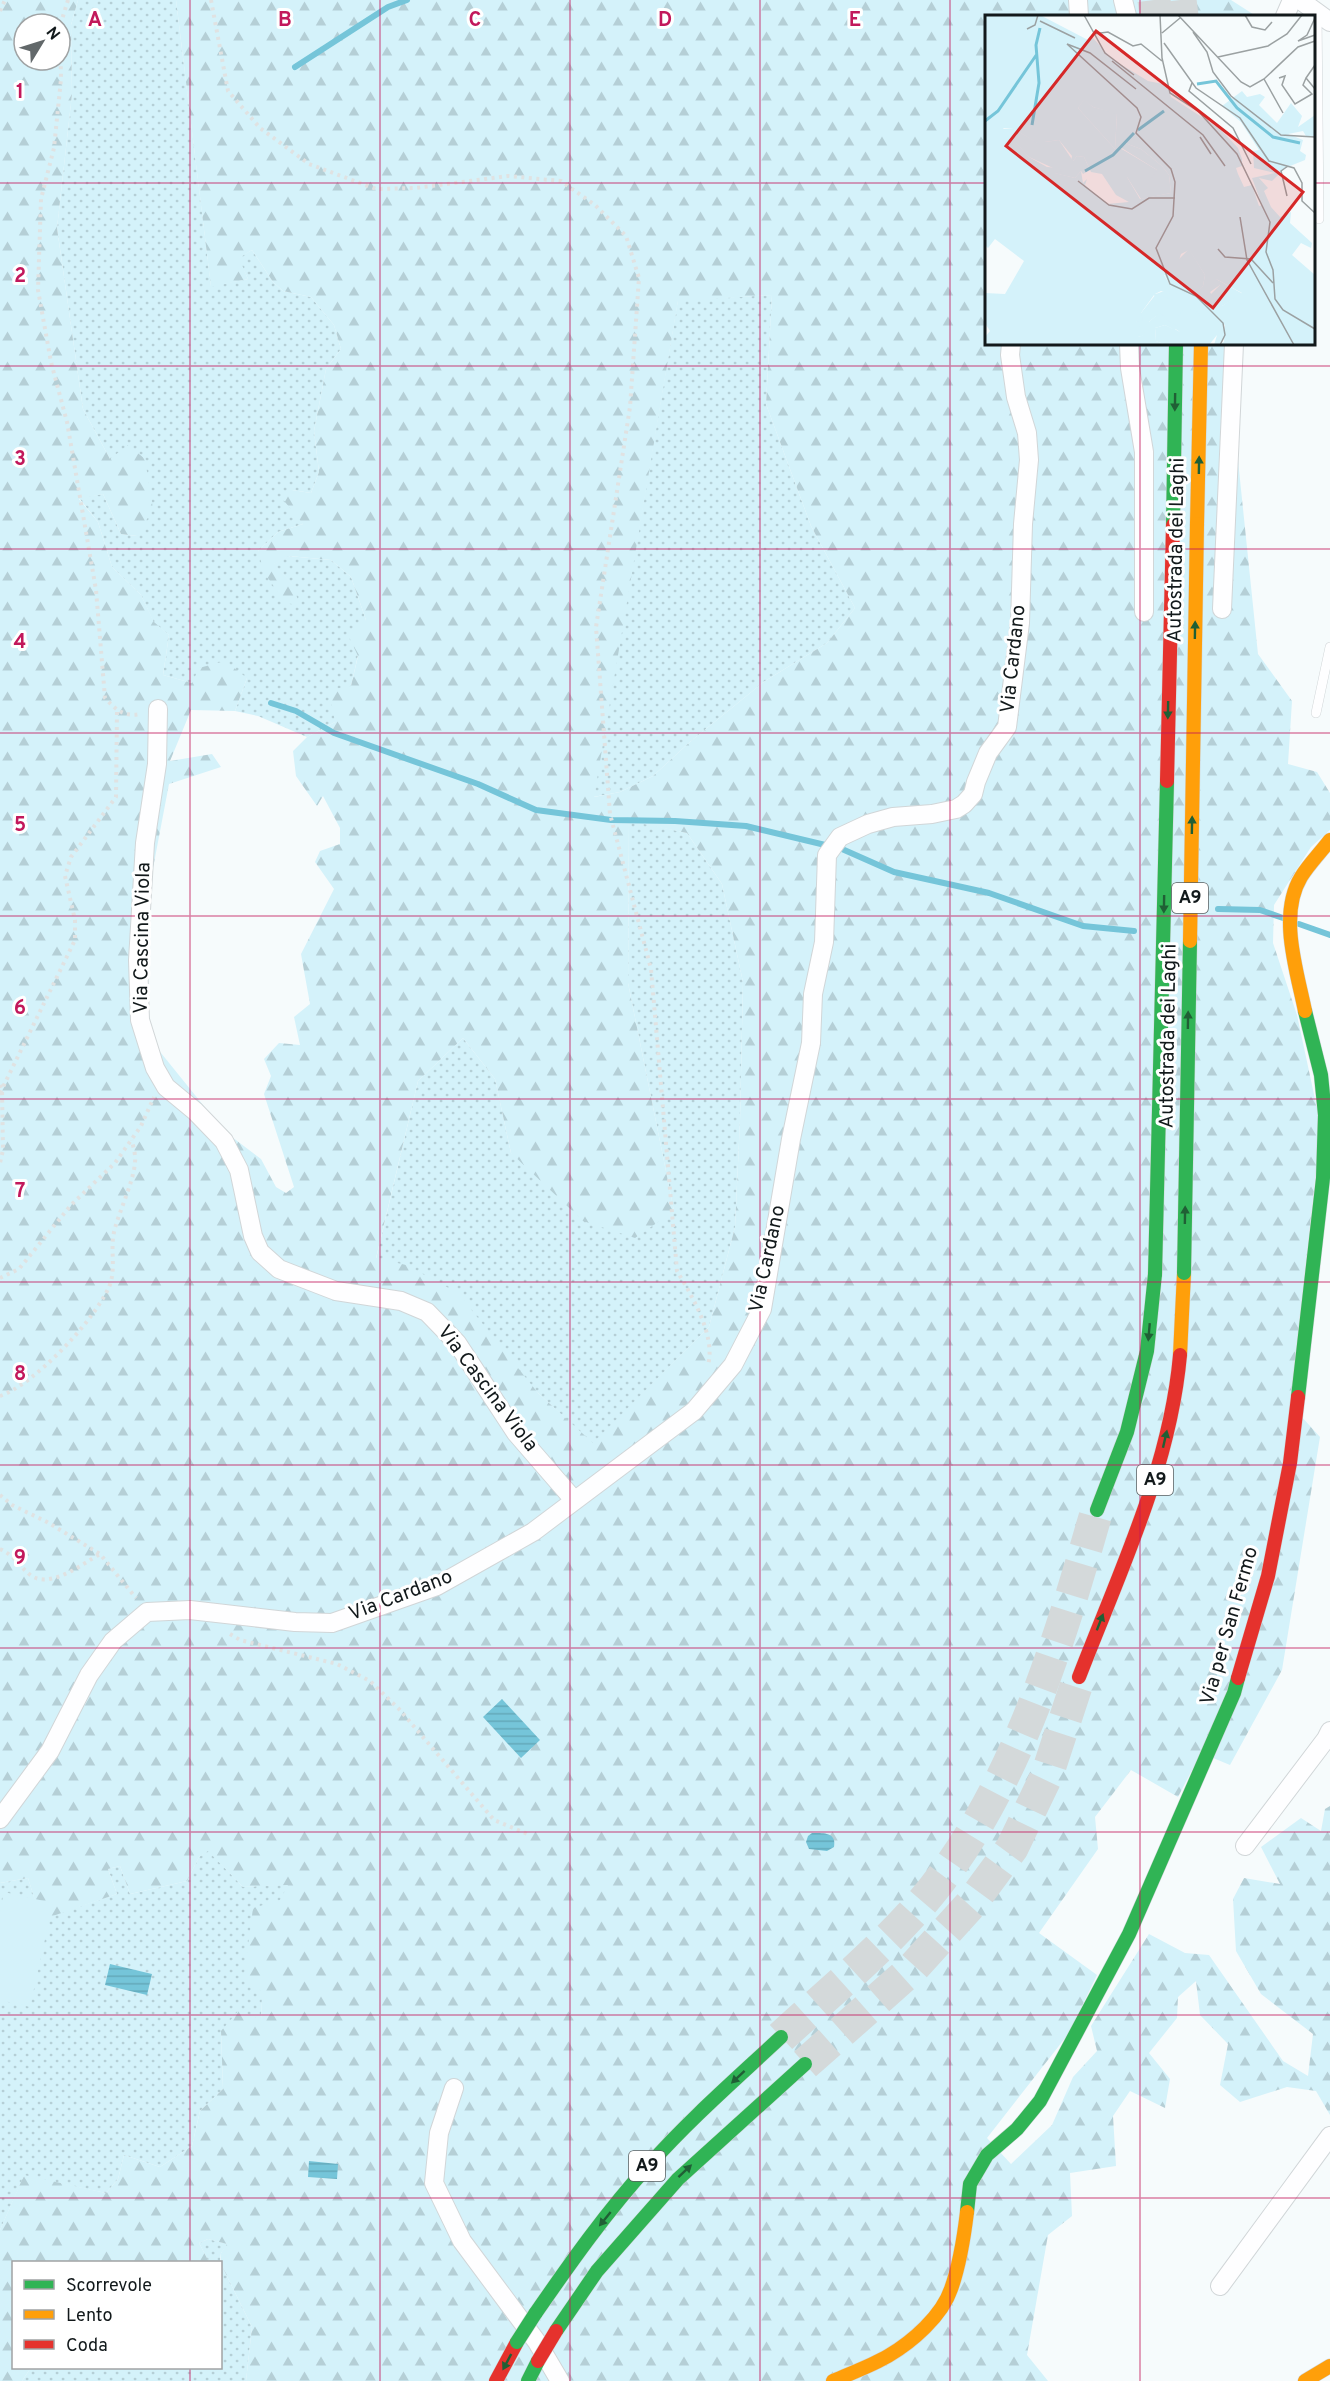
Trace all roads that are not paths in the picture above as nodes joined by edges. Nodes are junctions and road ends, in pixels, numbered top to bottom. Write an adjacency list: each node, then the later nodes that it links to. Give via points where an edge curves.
1 (1078, 0): 5 (street)
2 (1123, 0): 6 (street)
3 (1292, 0): 7 (street)
4 (1300, 0): 8 (street)
5 (1079, 15)
6 (1127, 15)
7 (1285, 15)
8 (1323, 17): 9 (lane)
9 (1319, 219)
10 (1011, 345): 21 (street, Via Cardano, via 1016,397 1027,433 1029,460 1020,623 1007,727 988,753 973,794 964,804 956,809 868,824 840,837 827,855 824,942 813,994 811,1043 762,1309 733,1365 694,1412)
11 (1128, 345): 16 (street, via 1144,452)
12 (1176, 345): 22 (main road, Autostrada dei Laghi / A9, one-way to 22, bridge, via 1155,1274 1147,1351 1127,1432)
13 (1201, 345): 23 (main road, Autostrada dei Laghi / A9, one-way to 13, bridge, via 1138,1530 1174,1402 1184,1273)
14 (1234, 345): 15 (street)
15 (1222, 609)
16 (1143, 612)
17 (1330, 647): 19 (lane)
18 (158, 709): 21 (street, Via Cascina Viola, via 157,764 145,843 138,960 140,1020 155,1068 166,1087 224,1141 240,1170 253,1236 260,1252 279,1269 336,1291 401,1301 427,1312 458,1343 516,1432)
19 (1316, 713)
20 (1330, 840): 36 (main road, Via per San Fermo, via 1300,879 1291,909 1290,939 1321,1075 1325,1115 1323,1178 1290,1463 1268,1576 1234,1694 1130,1934 1064,2059 1040,2101 1017,2129 987,2155 970,2184 963,2244 951,2291 936,2314 896,2350)
21 (574, 1500): 25 (street, Via Cardano, via 532,1532 437,1586 332,1623 190,1610 147,1612 113,1641 88,1675 50,1751)
22 (1097, 1510)
23 (1079, 1677)
24 (1330, 1731): 26 (street)
25 (0, 1819)
26 (1245, 1846)
27 (781, 2037): 33 (main road, A9, one-way to 33, bridge, via 648,2166 574,2257)
28 (805, 2064): 34 (main road, A9, one-way to 28, bridge, via 597,2271 678,2179)
29 (454, 2088): 35 (street, via 439,2133 434,2183 462,2241)
30 (1330, 2136): 31 (street)
31 (1220, 2286)
32 (1330, 2366): 37 (main road)
33 (496, 2381)
34 (528, 2381)
35 (561, 2381)
36 (832, 2381)
37 (1305, 2381)

